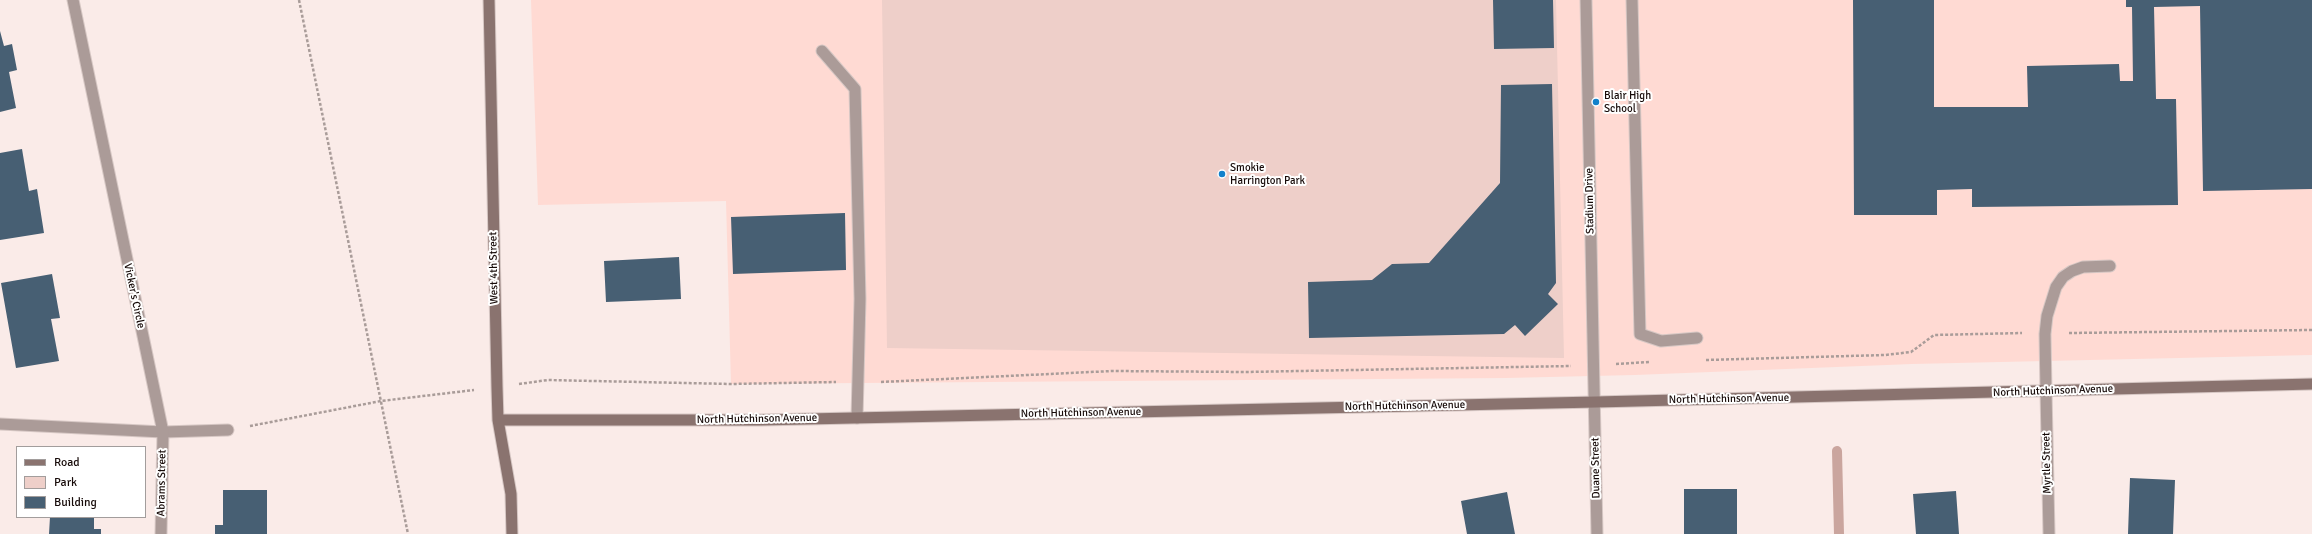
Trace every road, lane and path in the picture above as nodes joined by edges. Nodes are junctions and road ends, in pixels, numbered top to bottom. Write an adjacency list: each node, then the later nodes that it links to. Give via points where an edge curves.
1 (74, 0): 25 (street, Vicker's Circle)
2 (299, 0): 19 (path)
3 (489, 0): 22 (main road, West 4th Street)
4 (1586, 0): 13 (street, Stadium Drive)
5 (1632, 0): 10 (street, via 1640,334 1661,341)
6 (822, 51): 15 (street, via 855,89 860,299)
7 (2110, 266): 9 (street, Myrtle Street, via 2083,267 2063,277 2051,300)
8 (2312, 330): 9 (path)
9 (2045, 334): 11 (path, via 1934,335 1910,352 1885,354); 18 (street, Myrtle Street)
10 (1697, 338)
11 (1698, 360)
12 (1651, 362): 13 (path)
13 (1594, 364): 15 (path, via 1363,371 1112,371); 20 (street, Stadium Drive)
14 (548, 380): 15 (path, via 731,384)
15 (858, 382): 21 (street)
16 (2312, 384): 18 (main road, North Hutchinson Avenue)
17 (476, 389): 19 (path)
18 (2046, 391): 20 (main road, North Hutchinson Avenue); 30 (street, Myrtle Street)
19 (381, 401): 24 (path); 27 (path)
20 (1596, 402): 21 (main road, North Hutchinson Avenue); 29 (street, Duane Street)
21 (858, 418): 22 (main road, North Hutchinson Avenue)
22 (498, 420): 28 (main road, West 4th Street, via 511,494)
23 (0, 424): 25 (street)
24 (228, 430): 25 (street)
25 (163, 432): 26 (street, Abrams Street)
26 (161, 534)
27 (408, 534)
28 (512, 534)
29 (1597, 534)
30 (2049, 534)

